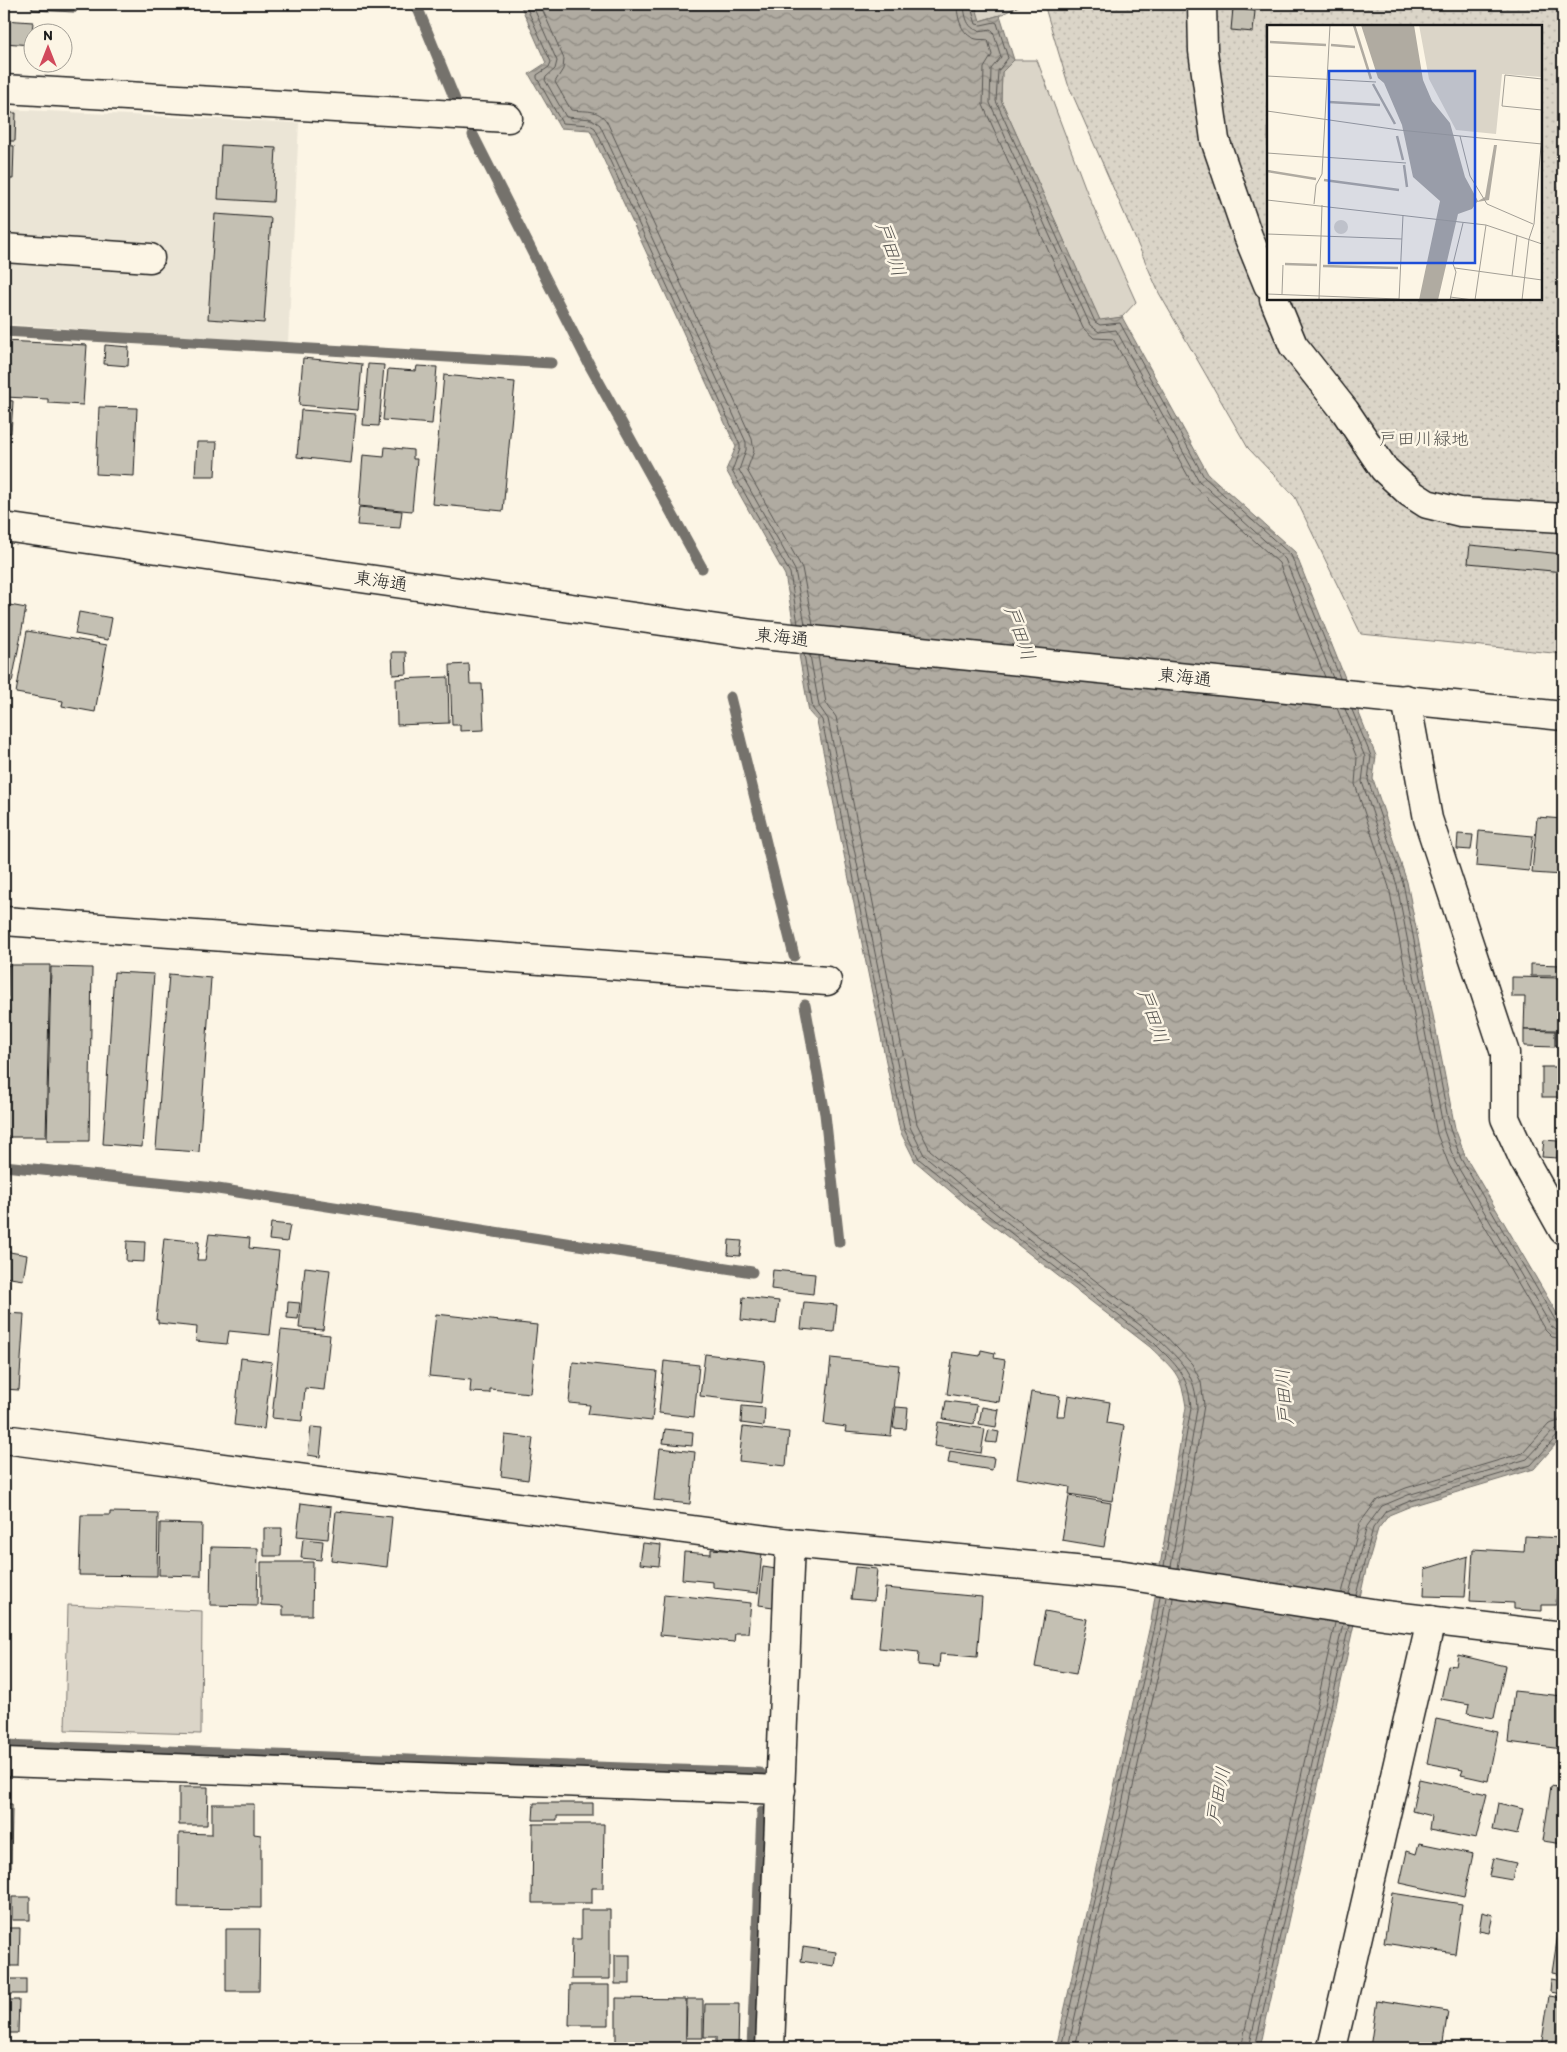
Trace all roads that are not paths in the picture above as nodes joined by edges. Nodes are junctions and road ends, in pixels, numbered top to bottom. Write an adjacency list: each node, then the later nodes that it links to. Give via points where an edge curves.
1 (1202, 4): 6 (street, via 1203,51 1215,140)
2 (4, 89): 3 (street)
3 (508, 118)
4 (4, 248): 5 (street)
5 (150, 258)
6 (1267, 283)
7 (1274, 300): 8 (street, via 1293,345 1345,410 1384,468 1410,493 1427,504 1460,512)
8 (1563, 518)
9 (4, 527): 10 (street, 東海通, via 753,634)
10 (1406, 699): 11 (street, 東海通); 14 (street, via 1428,819 1505,1052 1505,1118)
11 (1563, 716)
12 (4, 921): 13 (street)
13 (827, 981)
14 (1563, 1230)
15 (4, 1439): 16 (street)
16 (790, 1543): 17 (street, via 1130,1576); 20 (street)
17 (1431, 1620): 18 (street); 22 (street)
18 (1563, 1636)
19 (4, 1762): 20 (street)
20 (781, 1790): 21 (street)
21 (770, 2048)
22 (1332, 2048)

